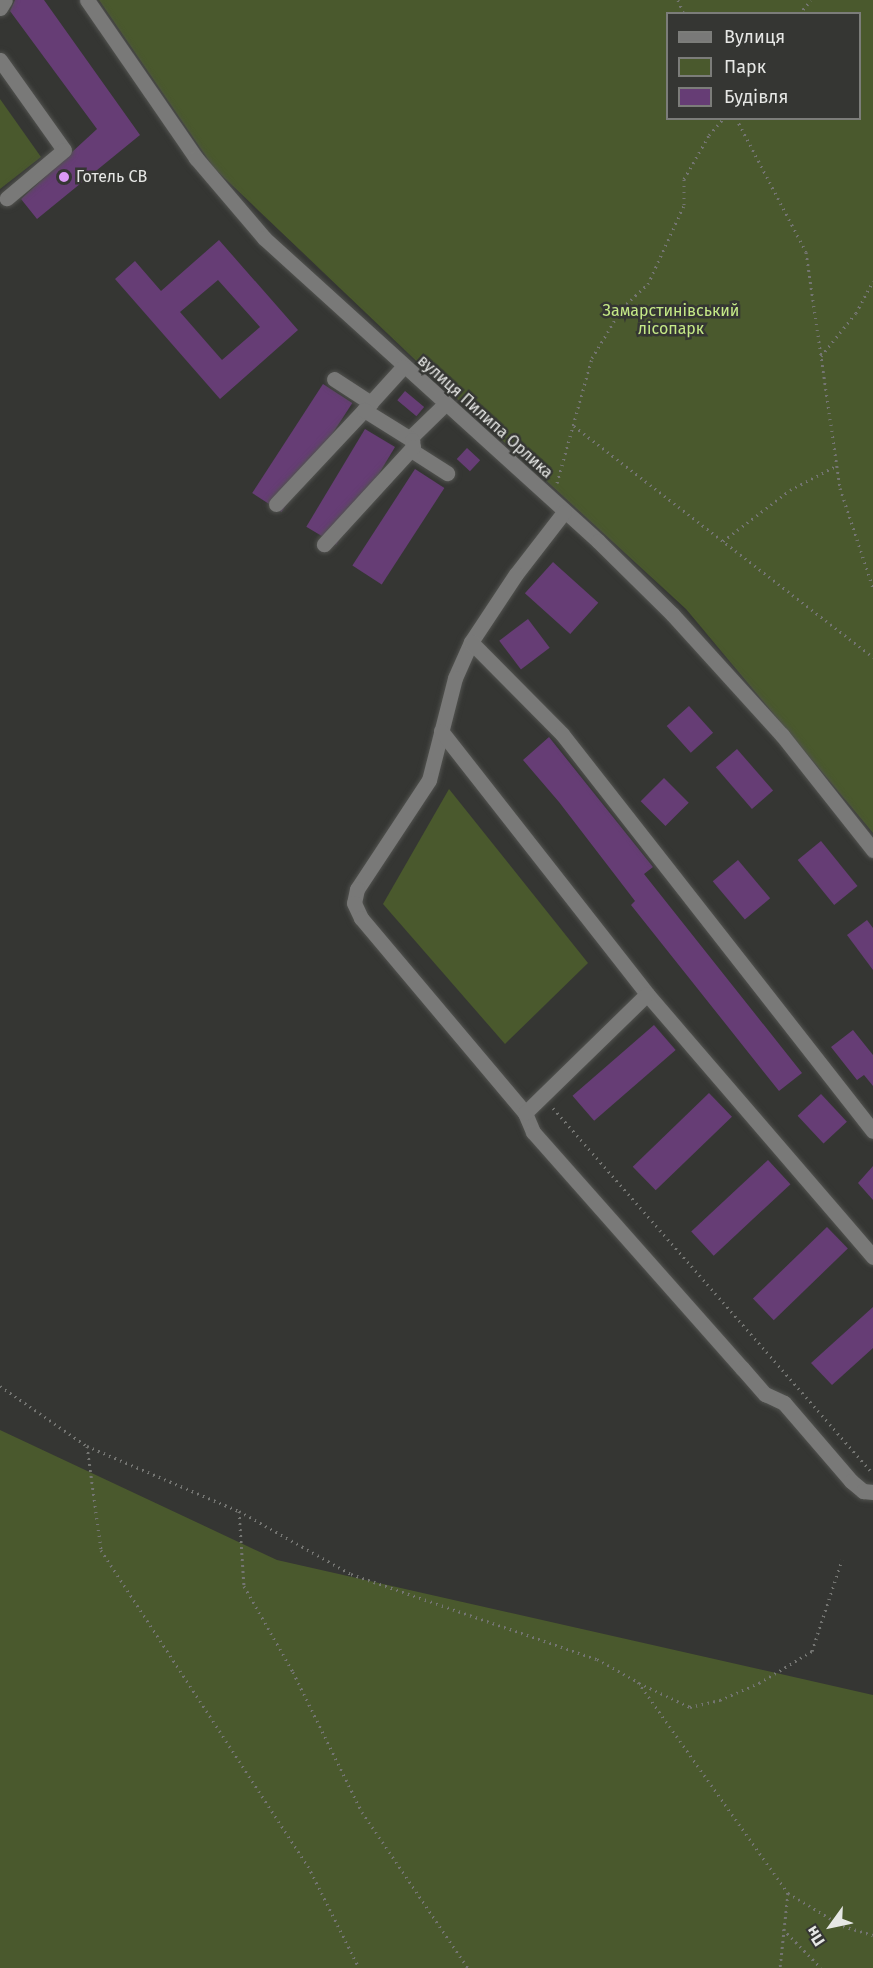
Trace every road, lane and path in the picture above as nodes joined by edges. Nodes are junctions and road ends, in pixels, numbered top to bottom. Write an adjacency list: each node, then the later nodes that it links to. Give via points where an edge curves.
1 (5, 0): 4 (street)
2 (87, 0): 12 (street, вулиця Пилипа Орлика, via 196,158 264,238)
3 (812, 0): 5 (path)
4 (0, 8)
5 (801, 12)
6 (0, 60): 9 (street, via 64,150)
7 (722, 120): 16 (path, via 684,179 684,205 648,284 622,308 592,358)
8 (736, 120): 11 (path, via 806,252)
9 (7, 198)
10 (873, 281): 11 (path, via 856,313)
11 (821, 356): 18 (path)
12 (403, 368): 14 (street, вулиця Пилипа Орлика); 15 (street)
13 (334, 379): 15 (street)
14 (445, 404): 17 (street); 21 (street, вулиця Пилипа Орлика)
15 (368, 406): 17 (street); 20 (street)
16 (574, 426): 21 (path); 22 (path)
17 (410, 444): 19 (street); 23 (street)
18 (837, 466): 22 (path, via 790,490); 24 (path, via 840,488)
19 (447, 473)
20 (276, 504)
21 (558, 507): 25 (street); 28 (street, вулиця Пилипа Орлика, via 708,651 782,735)
22 (723, 541): 26 (path)
23 (324, 544)
24 (873, 588)
25 (471, 642): 27 (street, via 455,678); 32 (street, via 562,734)
26 (873, 657)
27 (441, 731): 29 (street); 31 (street, via 429,780 357,889 354,903 361,918)
28 (873, 850)
29 (647, 994): 31 (street); 33 (street)
30 (553, 1108): 36 (path)
31 (525, 1113): 37 (street, via 533,1131 765,1394 784,1404 851,1481 863,1491)
32 (873, 1131)
33 (873, 1257)
34 (0, 1386): 35 (path)
35 (87, 1446): 38 (path); 44 (path, via 101,1550 308,1866)
36 (873, 1473)
37 (873, 1492)
38 (239, 1511): 40 (path, via 351,1574 597,1659); 45 (path, via 244,1586 293,1672 362,1812)
39 (842, 1560): 40 (path, via 812,1651 759,1683 720,1700 690,1707)
40 (638, 1682): 41 (path)
41 (788, 1893): 42 (path); 43 (path, via 843,1926)
42 (782, 1928): 46 (path); 47 (path)
43 (873, 1935)
44 (359, 1968)
45 (468, 1968)
46 (780, 1968)
47 (821, 1968)

